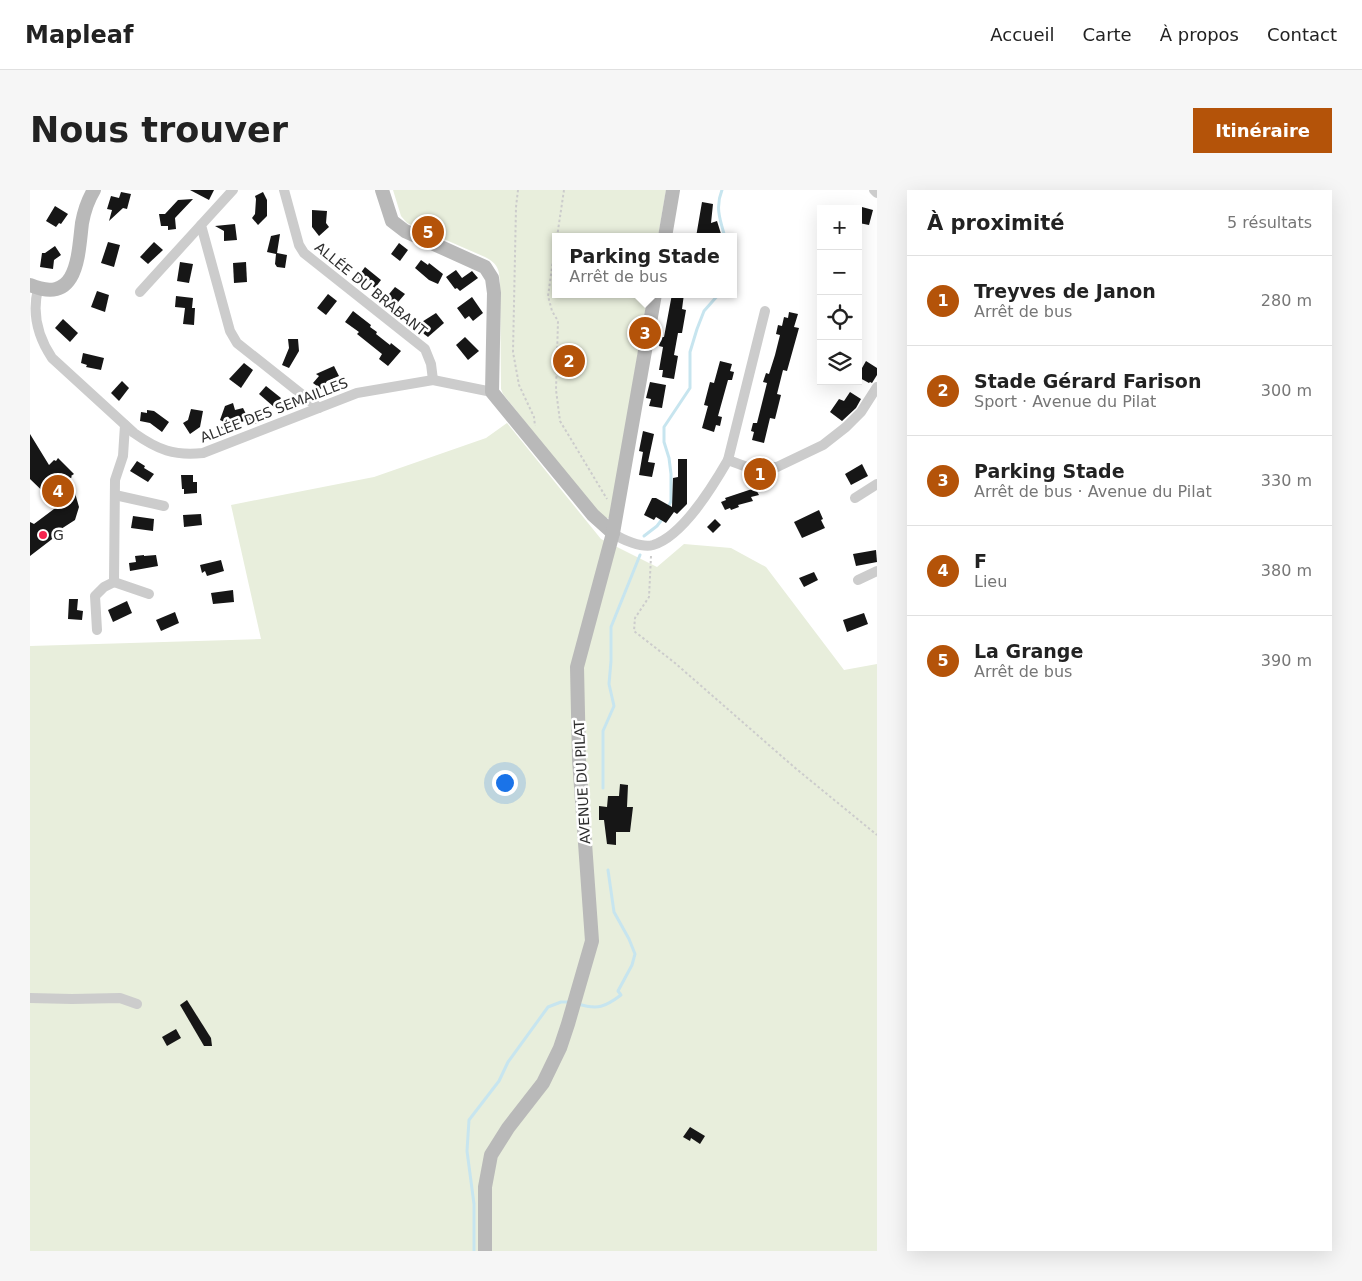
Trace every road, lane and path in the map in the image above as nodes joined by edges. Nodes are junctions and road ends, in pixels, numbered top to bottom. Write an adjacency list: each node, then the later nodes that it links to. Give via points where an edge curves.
1 (94, 190): 12 (main road, via 82,222 76,269 68,282 49,290)
2 (233, 190): 8 (street)
3 (284, 190): 16 (street, ALLÉE DU BRABANT, via 304,253 425,349)
4 (382, 190): 18 (main road, via 392,221 405,231 485,267 492,278)
5 (518, 190): 21 (path, via 513,352 519,385 534,417)
6 (564, 190): 9 (path)
7 (673, 190): 10 (main road)
8 (200, 226): 13 (street); 19 (street, via 233,337)
9 (557, 233)
10 (666, 233)
11 (552, 267): 27 (path, via 548,296 558,321 556,390 560,421 605,497 612,506)
12 (34, 287): 20 (street, ALLÉE DES SEMAILLES, via 39,333 44,345 62,368)
13 (140, 292)
14 (654, 298): 27 (main road, AVENUE DU PILAT)
15 (765, 311): 22 (street)
16 (433, 380): 18 (street, ALLÉE DES SEMAILLES); 19 (street, ALLÉE DES SEMAILLES, via 357,393)
17 (877, 387): 22 (street, via 851,422 815,448 777,466 747,467)
18 (492, 392): 21 (main road)
19 (319, 408): 20 (street, ALLÉE DES SEMAILLES, via 203,453 188,455 148,444)
20 (125, 425): 24 (street)
21 (538, 448): 28 (main road, via 593,516)
22 (728, 460): 29 (street, via 690,516 667,538)
23 (877, 484): 25 (street)
24 (115, 495): 26 (street); 32 (street)
25 (855, 498)
26 (164, 506)
27 (618, 507): 28 (main road, AVENUE DU PILAT)
28 (614, 533): 29 (street, via 623,540); 38 (main road, AVENUE DU PILAT, via 577,667 579,759 592,941 560,1048 543,1083 491,1155 485,1187)
29 (651, 546): 35 (path, via 649,597 635,618 634,631)
30 (877, 571): 31 (street)
31 (858, 580)
32 (114, 582): 33 (street); 34 (street, via 95,596)
33 (149, 594)
34 (97, 630)
35 (877, 835)
36 (30, 998): 37 (street, via 120,998)
37 (137, 1004)
38 (485, 1251)

